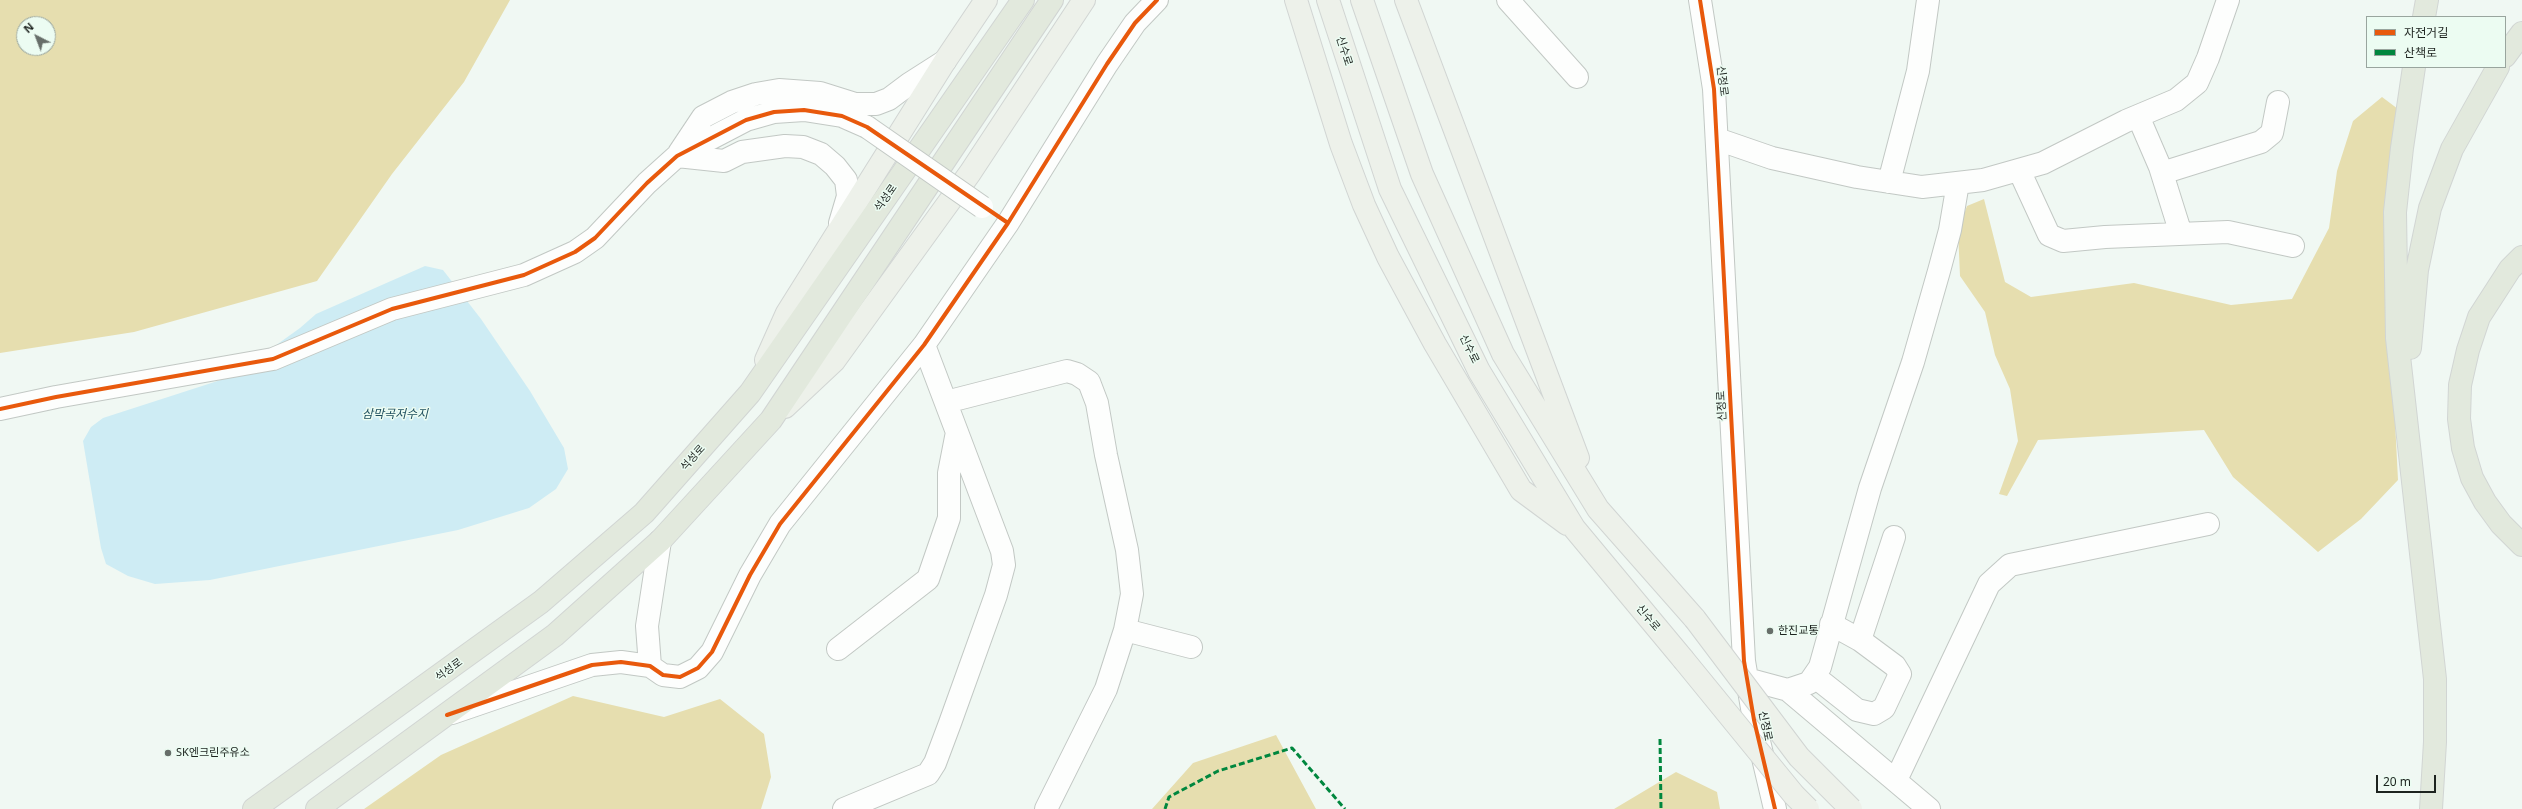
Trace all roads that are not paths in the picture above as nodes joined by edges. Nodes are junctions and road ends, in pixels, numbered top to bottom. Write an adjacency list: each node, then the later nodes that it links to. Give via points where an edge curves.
1 (986, 0): 18 (main road)
2 (1022, 0): 36 (highway, 석성로)
3 (1052, 0): 39 (highway)
4 (1084, 0): 39 (main road, via 970,174 834,361)
5 (1157, 0): 30 (street, via 1135,23 1107,64)
6 (1296, 0): 44 (main road, via 1341,144 1364,205 1388,257 1435,344 1521,490)
7 (1328, 0): 44 (main road, 신수로, via 1390,189 1479,371)
8 (1362, 0): 42 (main road, via 1422,174 1503,354)
9 (1406, 0): 42 (main road)
10 (1508, 0): 21 (street)
11 (1700, 0): 24 (street, 신정로, via 1714,89)
12 (1928, 0): 28 (street, via 1918,72)
13 (2228, 0): 23 (street, via 2208,58 2196,83 2176,100)
14 (2427, 0): 15 (highway)
15 (2424, 16)
16 (2522, 33): 17 (highway)
17 (2506, 55)
18 (945, 61): 25 (street, via 889,100 876,104 855,104 820,93 779,90 732,102 703,117); 31 (main road)
19 (2414, 68): 40 (highway, via 2395,212 2397,338)
20 (2497, 68): 40 (highway, via 2452,149 2430,208 2417,270 2410,342)
21 (1577, 77)
22 (2278, 102): 27 (street, via 2272,133 2261,142)
23 (2138, 116): 26 (street, via 2043,163); 27 (street)
24 (1717, 139): 28 (street, via 1772,158); 55 (street, 신정로)
25 (677, 156): 30 (street, bridge, via 746,120 774,112 804,110 842,116 867,127); 31 (street, via 724,161 742,152 785,146 803,147 820,154 835,166 846,180 848,196); 38 (street, via 612,220 575,252 530,272 392,309 273,359)
26 (2020, 170): 29 (street, via 1983,180); 32 (street, via 2049,235 2063,241)
27 (2162, 173): 32 (street)
28 (1889, 182): 29 (street, via 1922,187)
29 (1958, 183): 48 (street, via 1950,230 1913,362 1870,488)
30 (1008, 223): 35 (street)
31 (838, 232): 36 (main road, via 787,313)
32 (2181, 234): 33 (street, via 2228,232)
33 (2293, 246)
34 (2522, 257): 47 (highway, via 2510,269 2479,317 2460,385 2459,419 2463,448 2472,478 2501,524)
35 (924, 345): 37 (street); 53 (street, via 780,524 750,575 727,626 708,657 698,668 680,677 663,676)
36 (750, 394): 59 (highway, 석성로, via 644,513 541,602)
37 (946, 402): 41 (street); 49 (street, via 1067,371 1089,382 1097,403 1127,550 1132,594)
38 (0, 409)
39 (771, 420): 46 (highway)
40 (2408, 426): 67 (highway, via 2435,679)
41 (957, 431): 52 (street, via 949,473 949,518 928,579); 61 (street, via 1002,551 1004,565 996,595 935,763 928,774)
42 (1598, 509): 65 (main road, bridge, via 1695,619 1799,757)
43 (2208, 524): 58 (street, via 2010,565 1989,584)
44 (1574, 528): 64 (main road, 신수로, bridge)
45 (1894, 537): 50 (street)
46 (660, 541): 53 (street, via 647,626); 57 (highway, via 555,635)
47 (2522, 545)
48 (1831, 624): 50 (street); 54 (street, via 1820,667)
49 (1125, 630): 51 (street); 62 (street, via 1106,689)
50 (1860, 640): 54 (street, via 1895,666 1900,674 1884,708 1874,714 1857,710)
51 (1191, 646)
52 (838, 649)
53 (650, 666): 57 (street, via 621,662 592,665)
54 (1814, 676): 56 (street, via 1810,683)
55 (1747, 679): 56 (street); 63 (street, 신정로)
56 (1788, 690): 58 (street)
57 (447, 715): 60 (highway)
58 (1896, 780): 66 (street)
59 (254, 809)
60 (317, 809)
61 (844, 809)
62 (1046, 809)
63 (1775, 809)
64 (1808, 809)
65 (1851, 809)
66 (1929, 809)
67 (2431, 809)

